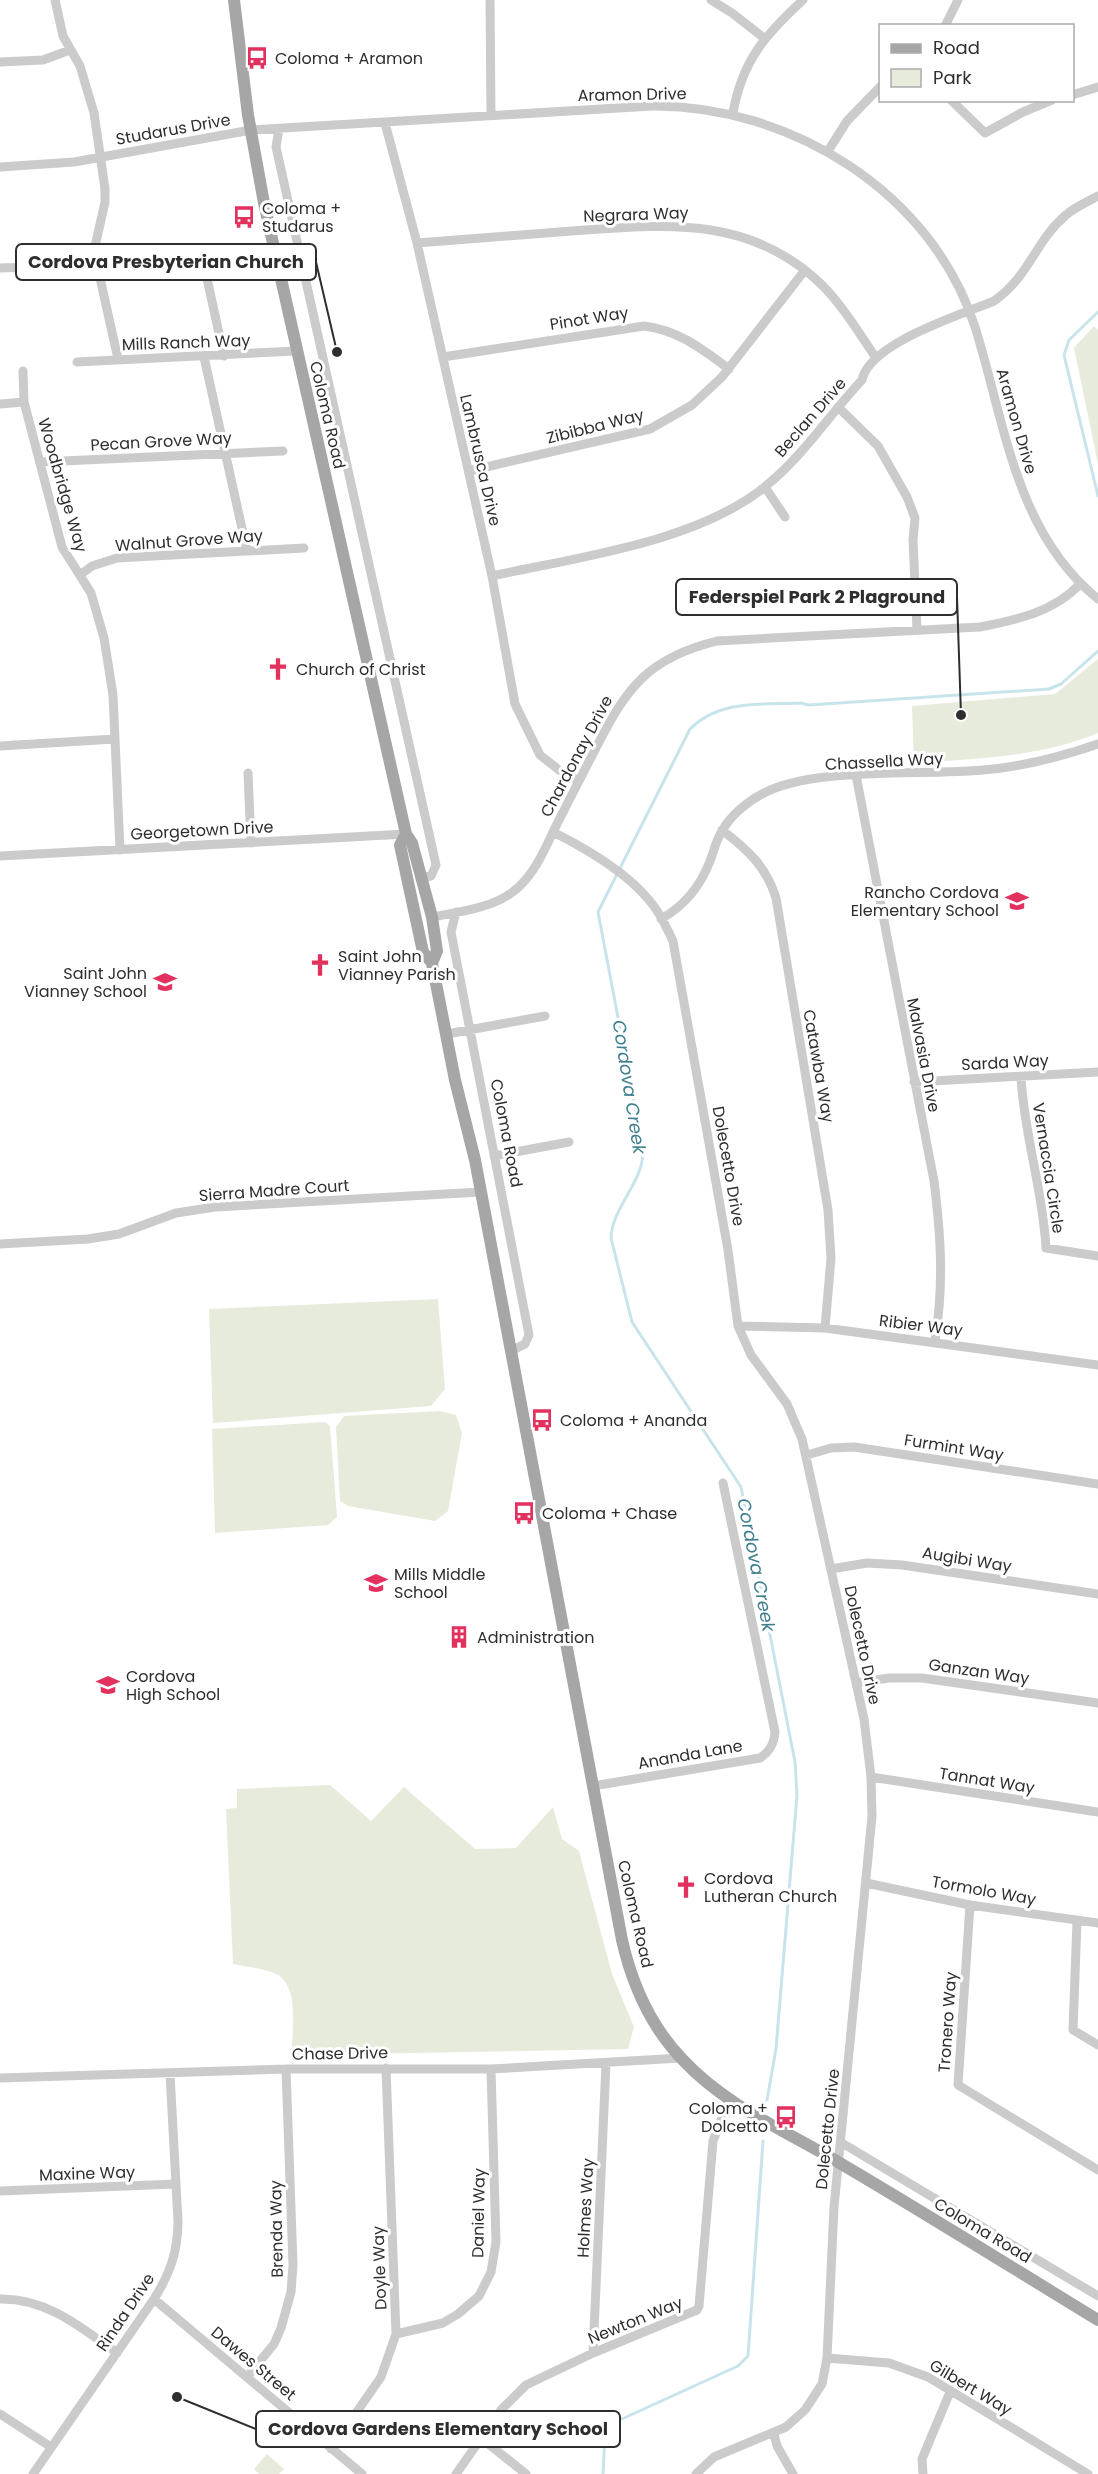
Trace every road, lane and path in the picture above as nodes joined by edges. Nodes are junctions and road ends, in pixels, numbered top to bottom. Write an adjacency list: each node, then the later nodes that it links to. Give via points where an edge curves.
1 (55, 0): 9 (street)
2 (234, 0): 20 (main road, Coloma Road)
3 (490, 0): 17 (street)
4 (711, 0): 8 (street)
5 (803, 0): 8 (street)
6 (958, 0): 7 (street)
7 (946, 24)
8 (764, 38): 16 (street, via 742,78)
9 (70, 50): 10 (street, via 42,60); 22 (street, via 88,90)
10 (0, 62)
11 (1098, 87): 13 (street)
12 (879, 88): 21 (street, via 847,121)
13 (1074, 94)
14 (953, 102): 15 (street, via 985,133)
15 (1047, 102)
16 (733, 113): 17 (street, Aramon Drive, via 671,105); 21 (street, Aramon Drive, via 784,130)
17 (491, 114): 18 (street, Aramon Drive)
18 (386, 123): 19 (street, Aramon Drive); 25 (street, Lambrusca Drive)
19 (279, 129): 20 (street, Aramon Drive); 68 (street, Coloma Road, via 276,147 436,865 432,876)
20 (250, 130): 22 (street, Studarus Drive); 31 (main road, Coloma Road)
21 (828, 151): 30 (street, Aramon Drive, via 873,182 923,233 945,260)
22 (100, 157): 23 (street, Studarus Drive, via 48,166); 27 (street, via 105,202 95,243)
23 (0, 167)
24 (1098, 196): 30 (street, Beclan Drive, via 1065,216 1044,240 1023,276 1005,294)
25 (417, 243): 29 (street, Negrara Way, via 684,225 753,240); 34 (street, Lambrusca Drive)
26 (202, 256): 32 (street)
27 (96, 265): 28 (street); 36 (street)
28 (0, 268)
29 (805, 270): 35 (street, Negrara Way, via 836,300); 38 (street, Zibibba Way)
30 (969, 312): 35 (street, Beclan Drive, via 917,332); 53 (street, Aramon Drive, via 1025,500 1038,528)
31 (296, 351): 32 (street, Mills Ranch Way); 64 (main road, Coloma Road)
32 (224, 356): 33 (street, Mills Ranch Way)
33 (204, 357): 36 (street, Mills Ranch Way); 44 (street)
34 (443, 357): 38 (street, Pinot Way, via 644,326 688,339); 46 (street, Lambrusca Drive)
35 (876, 358): 42 (street, Beclan Drive)
36 (118, 360): 37 (street, Mills Ranch Way)
37 (77, 362)
38 (729, 369): 46 (street, Zibibba Way, via 692,405 650,429)
39 (23, 371): 40 (street, Woodbridge Way)
40 (24, 402): 41 (street); 45 (street, Woodbridge Way)
41 (0, 404)
42 (838, 407): 47 (street, Beclan Drive, via 803,450); 55 (street, via 878,446 915,518)
43 (283, 451): 44 (street, Pecan Grove Way)
44 (225, 453): 45 (street, Pecan Grove Way); 50 (street)
45 (40, 462): 51 (street, Woodbridge Way, via 64,553)
46 (469, 471): 52 (street, Lambrusca Drive)
47 (765, 487): 48 (street); 52 (street, Beclan Drive, via 733,508 679,532)
48 (785, 517)
49 (304, 548): 50 (street, Walnut Grove Way)
50 (247, 551): 51 (street, Walnut Grove Way, via 117,558)
51 (80, 574): 56 (street, Woodbridge Way, via 91,593 104,638)
52 (492, 576): 61 (street, Lambrusca Drive, via 515,704 540,755)
53 (1080, 584): 54 (street, Aramon Drive); 55 (street, Chardonay Drive, via 1053,605 1022,618 980,627)
54 (1098, 599)
55 (917, 630): 61 (street, Chardonay Drive, via 717,641 687,650 647,672 625,695)
56 (115, 739): 58 (street); 66 (street, Woodbridge Way)
57 (1098, 744): 60 (street, Chassella Way, via 1022,766)
58 (0, 746)
59 (248, 773): 65 (street)
60 (856, 775): 62 (street, Chassella Way, via 810,780 771,790 744,807); 79 (street, Malvasia Drive)
61 (579, 781): 63 (street, Chardonay Drive)
62 (722, 830): 71 (street, Chassella Way, via 709,864 693,890 681,906); 86 (street, Catawba Way, via 756,858 776,898 828,1210 831,1258)
63 (553, 832): 69 (street, Chardonay Drive, via 536,865 513,892); 71 (street, Dolecetto Drive, via 618,873 650,901)
64 (406, 834): 65 (street, Georgetown Drive); 68 (main road, Coloma Road); 72 (main road, Coloma Road, via 400,844)
65 (251, 843): 66 (street, Georgetown Drive)
66 (120, 850): 67 (street, Georgetown Drive)
67 (0, 856)
68 (420, 878): 70 (main road, Coloma Road)
69 (456, 912): 70 (street, Chardonay Drive); 75 (street, Coloma Road, via 451,933)
70 (432, 917): 72 (main road, via 425,926); 73 (main road, Coloma Road, via 437,951)
71 (662, 919): 85 (street, Dolecetto Drive, via 677,957)
72 (422, 948): 73 (main road, Coloma Road)
73 (432, 963): 76 (main road, Coloma Road)
74 (545, 1016): 75 (street)
75 (470, 1030): 76 (street); 81 (street, Coloma Road)
76 (447, 1034): 82 (main road, Coloma Road)
77 (1098, 1072): 78 (street, Sarda Way)
78 (1021, 1077): 79 (street, Sarda Way); 84 (street, Vernaccia Circle, via 1046,1248)
79 (914, 1082): 87 (street, Malvasia Drive, via 942,1245 941,1307)
80 (569, 1142): 81 (street)
81 (494, 1156): 88 (street, Coloma Road, via 529,1335 525,1344)
82 (481, 1192): 83 (street, Sierra Madre Court, via 215,1206 176,1213 119,1234); 88 (main road, Coloma Road)
83 (0, 1244)
84 (1098, 1256)
85 (738, 1326): 86 (street, Ribier Way); 90 (street, Dolecetto Drive, via 751,1355 787,1404)
86 (825, 1328): 87 (street, Ribier Way)
87 (935, 1341): 89 (street, Ribier Way)
88 (511, 1351): 98 (main road, Coloma Road)
89 (1098, 1365)
90 (807, 1455): 92 (street, Furmint Way, via 854,1447); 93 (street, Dolecetto Drive)
91 (723, 1483): 98 (street, Ananda Lane, via 775,1732 771,1748 759,1758)
92 (1098, 1484)
93 (831, 1569): 94 (street, Augibi Way, via 867,1563 902,1565); 95 (street, Dolecetto Drive)
94 (1098, 1594)
95 (856, 1683): 96 (street, Ganzan Way, via 922,1678); 97 (street, Dolecetto Drive)
96 (1098, 1704)
97 (872, 1776): 99 (street, Tannat Way); 100 (street, Dolecetto Drive)
98 (593, 1786): 105 (main road, Coloma Road, via 631,1974 650,2015)
99 (1098, 1812)
100 (866, 1883): 101 (street, Tormolo Way); 113 (street, Dolecetto Drive)
101 (970, 1905): 102 (street, Tormolo Way); 115 (street, Tronero Way, via 958,2085)
102 (1077, 1921): 103 (street, Tormolo Way); 104 (street, via 1073,2030)
103 (1098, 1923)
104 (1098, 2045)
105 (681, 2058): 106 (street, Chase Drive); 112 (main road, Coloma Road)
106 (606, 2064): 109 (street, Chase Drive); 124 (street, Holmes Way)
107 (386, 2068): 108 (street, Chase Drive); 109 (street, Chase Drive); 122 (street, Doyle Way)
108 (286, 2069): 110 (street, Chase Drive); 126 (street, Brenda Way, via 291,2292 274,2344)
109 (491, 2069): 122 (street, Daniel Way, via 496,2242 491,2272 478,2296 458,2314 443,2323)
110 (170, 2074): 111 (street, Chase Drive); 116 (street, Rinda Drive)
111 (0, 2078)
112 (729, 2100): 114 (main road, Coloma Road); 124 (street, Newton Way, via 712,2141 699,2306 692,2314)
113 (842, 2143): 114 (street, Dolecetto Drive); 118 (street)
114 (840, 2163): 121 (main road, Coloma Road); 125 (street, Dolecetto Drive, via 834,2207)
115 (1098, 2170)
116 (176, 2184): 117 (street, Maxine Way); 120 (street, Rinda Drive, via 175,2253)
117 (0, 2191)
118 (1098, 2296)
119 (0, 2299): 123 (street, via 54,2311)
120 (154, 2299): 123 (street, Rinda Drive); 126 (street, Dawes Street)
121 (1098, 2320)
122 (396, 2334): 132 (street, Doyle Way, via 381,2377)
123 (117, 2352): 131 (street, Rinda Drive)
124 (593, 2353): 130 (street, Newton Way, via 526,2385)
125 (827, 2358): 127 (street, Gilbert Way, via 902,2366); 129 (street, Dolecetto Drive, via 822,2384 813,2399 796,2419)
126 (247, 2378): 132 (street, Dawes Street)
127 (950, 2392): 139 (street, via 922,2459); 140 (street, Gilbert Way)
128 (0, 2414): 131 (street)
129 (774, 2434): 137 (street, Dolecetto Drive, via 714,2457); 138 (street)
130 (481, 2438): 135 (street, Newton Way); 136 (street)
131 (51, 2447): 133 (street, Rinda Drive)
132 (331, 2449): 134 (street, Dawes Street)
133 (33, 2474)
134 (362, 2474)
135 (456, 2474)
136 (526, 2474)
137 (696, 2474)
138 (793, 2474)
139 (923, 2474)
140 (1088, 2474)

